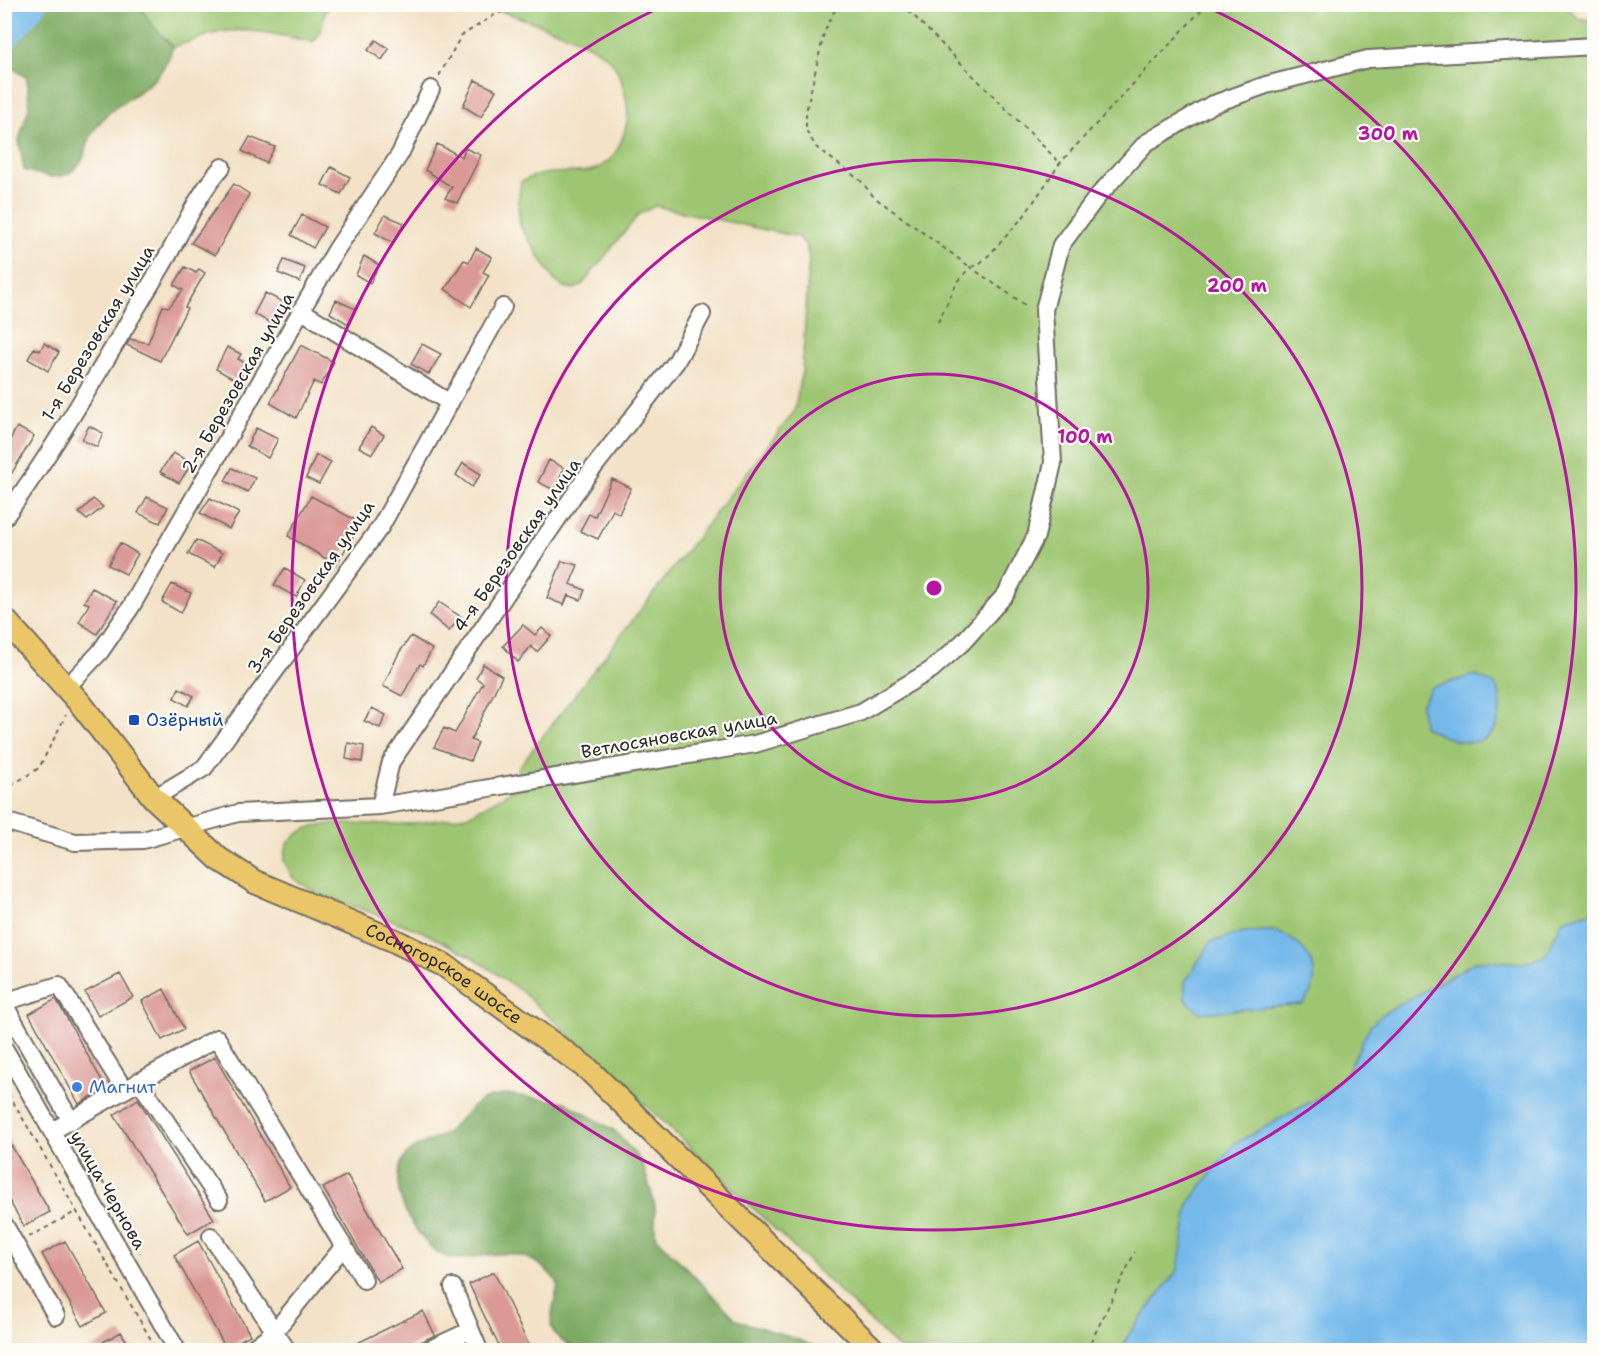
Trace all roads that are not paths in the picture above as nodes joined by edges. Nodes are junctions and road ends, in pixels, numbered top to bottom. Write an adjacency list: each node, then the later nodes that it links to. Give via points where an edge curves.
1 (1594, 46): 12 (street, Ветлосяновская улица, via 1368,59 1266,85 1211,105 1146,143 1097,196 1061,246 1044,316 1053,463 1036,536 1006,594 962,643 931,670 861,712 754,744)
2 (431, 89): 5 (street, 2-я Березовская улица, via 400,154 336,250)
3 (222, 167): 8 (street, 1-я Березовская улица, via 205,186 156,275 32,480)
4 (503, 307): 7 (street, 3-я Березовская улица)
5 (302, 311): 7 (street); 10 (street, 2-я Березовская улица, via 131,607)
6 (702, 314): 12 (street, 4-я Березовская улица, via 676,362 587,476 391,762)
7 (450, 403): 11 (street, 3-я Березовская улица, via 381,526 204,768)
8 (4, 519)
9 (4, 619): 10 (main road, Сосногорское шоссе)
10 (73, 696): 11 (main road, Сосногорское шоссе)
11 (154, 798): 14 (main road, Сосногорское шоссе)
12 (380, 806): 14 (street, Ветлосяновская улица, via 238,813)
13 (4, 821): 14 (street, Ветлосяновская улица, via 75,843 143,840)
14 (184, 828): 34 (main road, Сосногорское шоссе, via 219,859 255,882 444,965 588,1069)
15 (4, 1003): 17 (street, via 59,985); 18 (street)
16 (4, 1048): 19 (street, улица Чернова)
17 (131, 1085): 18 (street); 20 (street); 23 (street, via 218,1038)
18 (70, 1121): 19 (street)
19 (52, 1131): 29 (street, улица Чернова)
20 (219, 1200)
21 (4, 1224): 26 (street)
22 (210, 1236): 28 (street)
23 (344, 1246): 24 (street); 28 (street)
24 (364, 1280)
25 (453, 1287): 27 (street)
26 (56, 1316)
27 (469, 1331): 32 (street); 33 (street)
28 (275, 1332): 30 (street); 31 (street)
29 (177, 1350)
30 (250, 1350)
31 (286, 1350)
32 (428, 1350)
33 (479, 1350)
34 (874, 1350)

